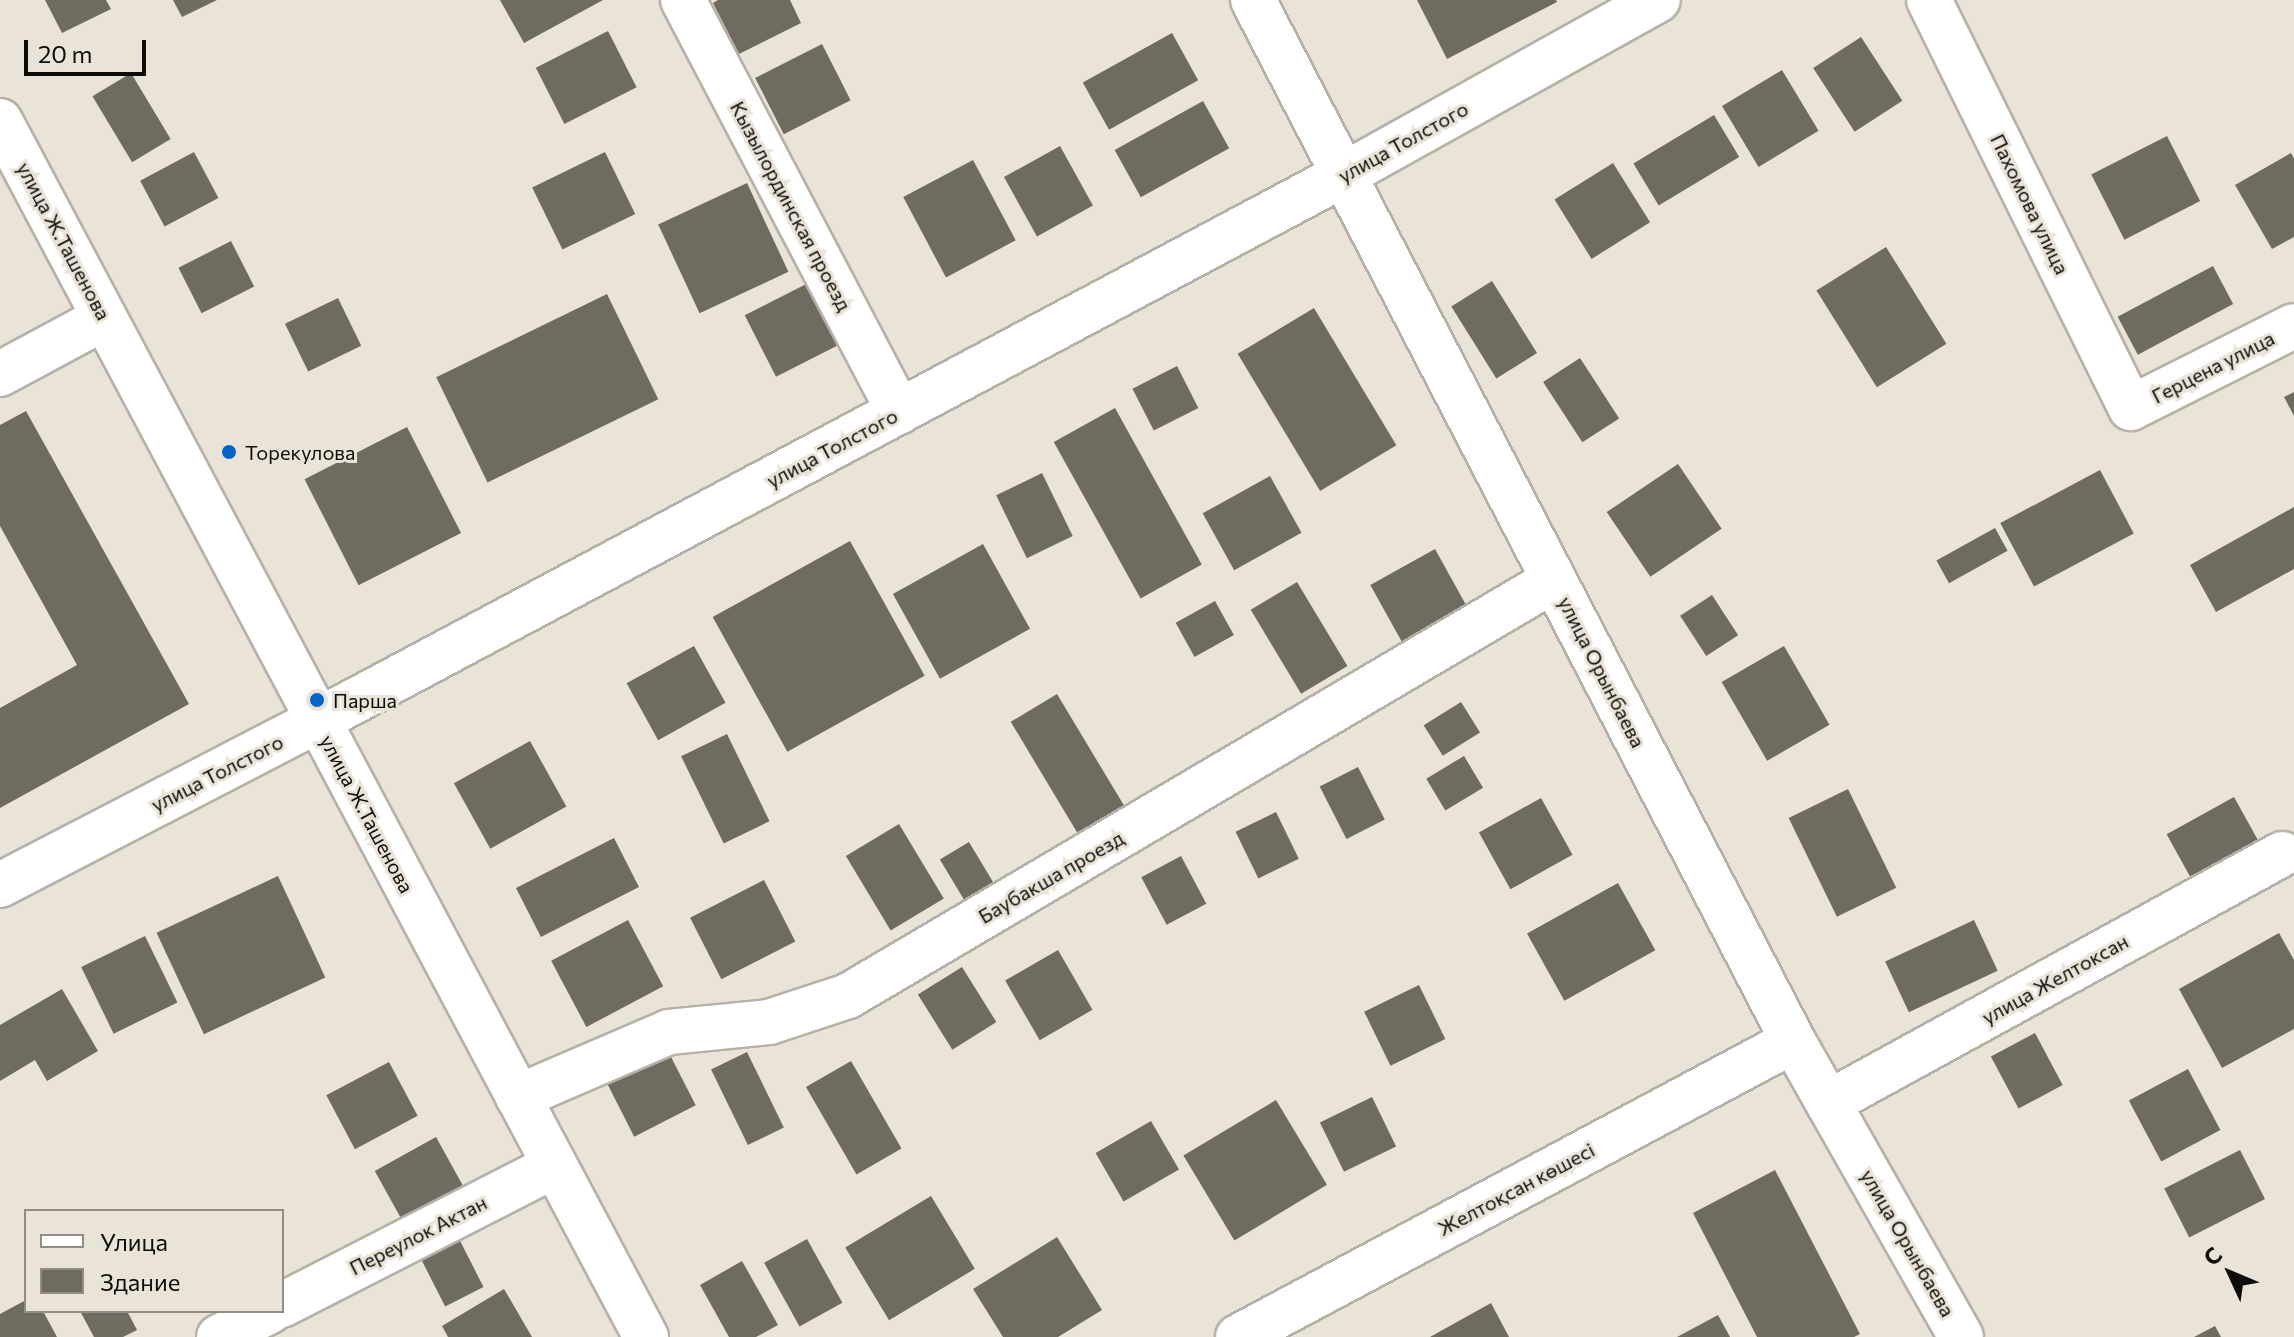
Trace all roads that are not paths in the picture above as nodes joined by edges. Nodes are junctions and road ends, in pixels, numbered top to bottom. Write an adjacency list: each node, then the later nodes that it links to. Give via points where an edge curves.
1 (683, 0): 11 (street, Кызылординская проезд)
2 (1253, 0): 6 (street, улица Орынбаева)
3 (1658, 0): 6 (street, улица Толстого)
4 (1929, 0): 10 (street, Пахомова улица)
5 (0, 121): 7 (street, улица Ж.Ташенова)
6 (1345, 174): 11 (street, улица Толстого); 12 (street, улица Орынбаева)
7 (104, 318): 9 (street); 13 (street, улица Ж.Ташенова)
8 (2294, 326): 10 (street, Герцена улица)
9 (0, 374)
10 (2131, 408)
11 (899, 412): 13 (street, улица Толстого)
12 (1554, 580): 16 (street, улица Орынбаева); 17 (street, Баубакша проезд, via 848,996 769,1022 669,1032)
13 (317, 721): 15 (street, улица Толстого); 17 (street, улица Ж.Ташенова)
14 (2282, 854): 18 (street, улица Желтоксан)
15 (0, 885)
16 (1793, 1041): 18 (street, улица Орынбаева); 24 (street, Желтоқсан көшесі)
17 (518, 1097): 19 (street, улица Ж.Ташенова)
18 (1828, 1103): 25 (street, улица Орынбаева)
19 (554, 1166): 20 (street, Переулок Актан); 23 (street, улица Ж.Ташенова)
20 (284, 1304)
21 (266, 1313): 22 (street)
22 (219, 1337)
23 (646, 1337)
24 (1238, 1337)
25 (1961, 1337)

